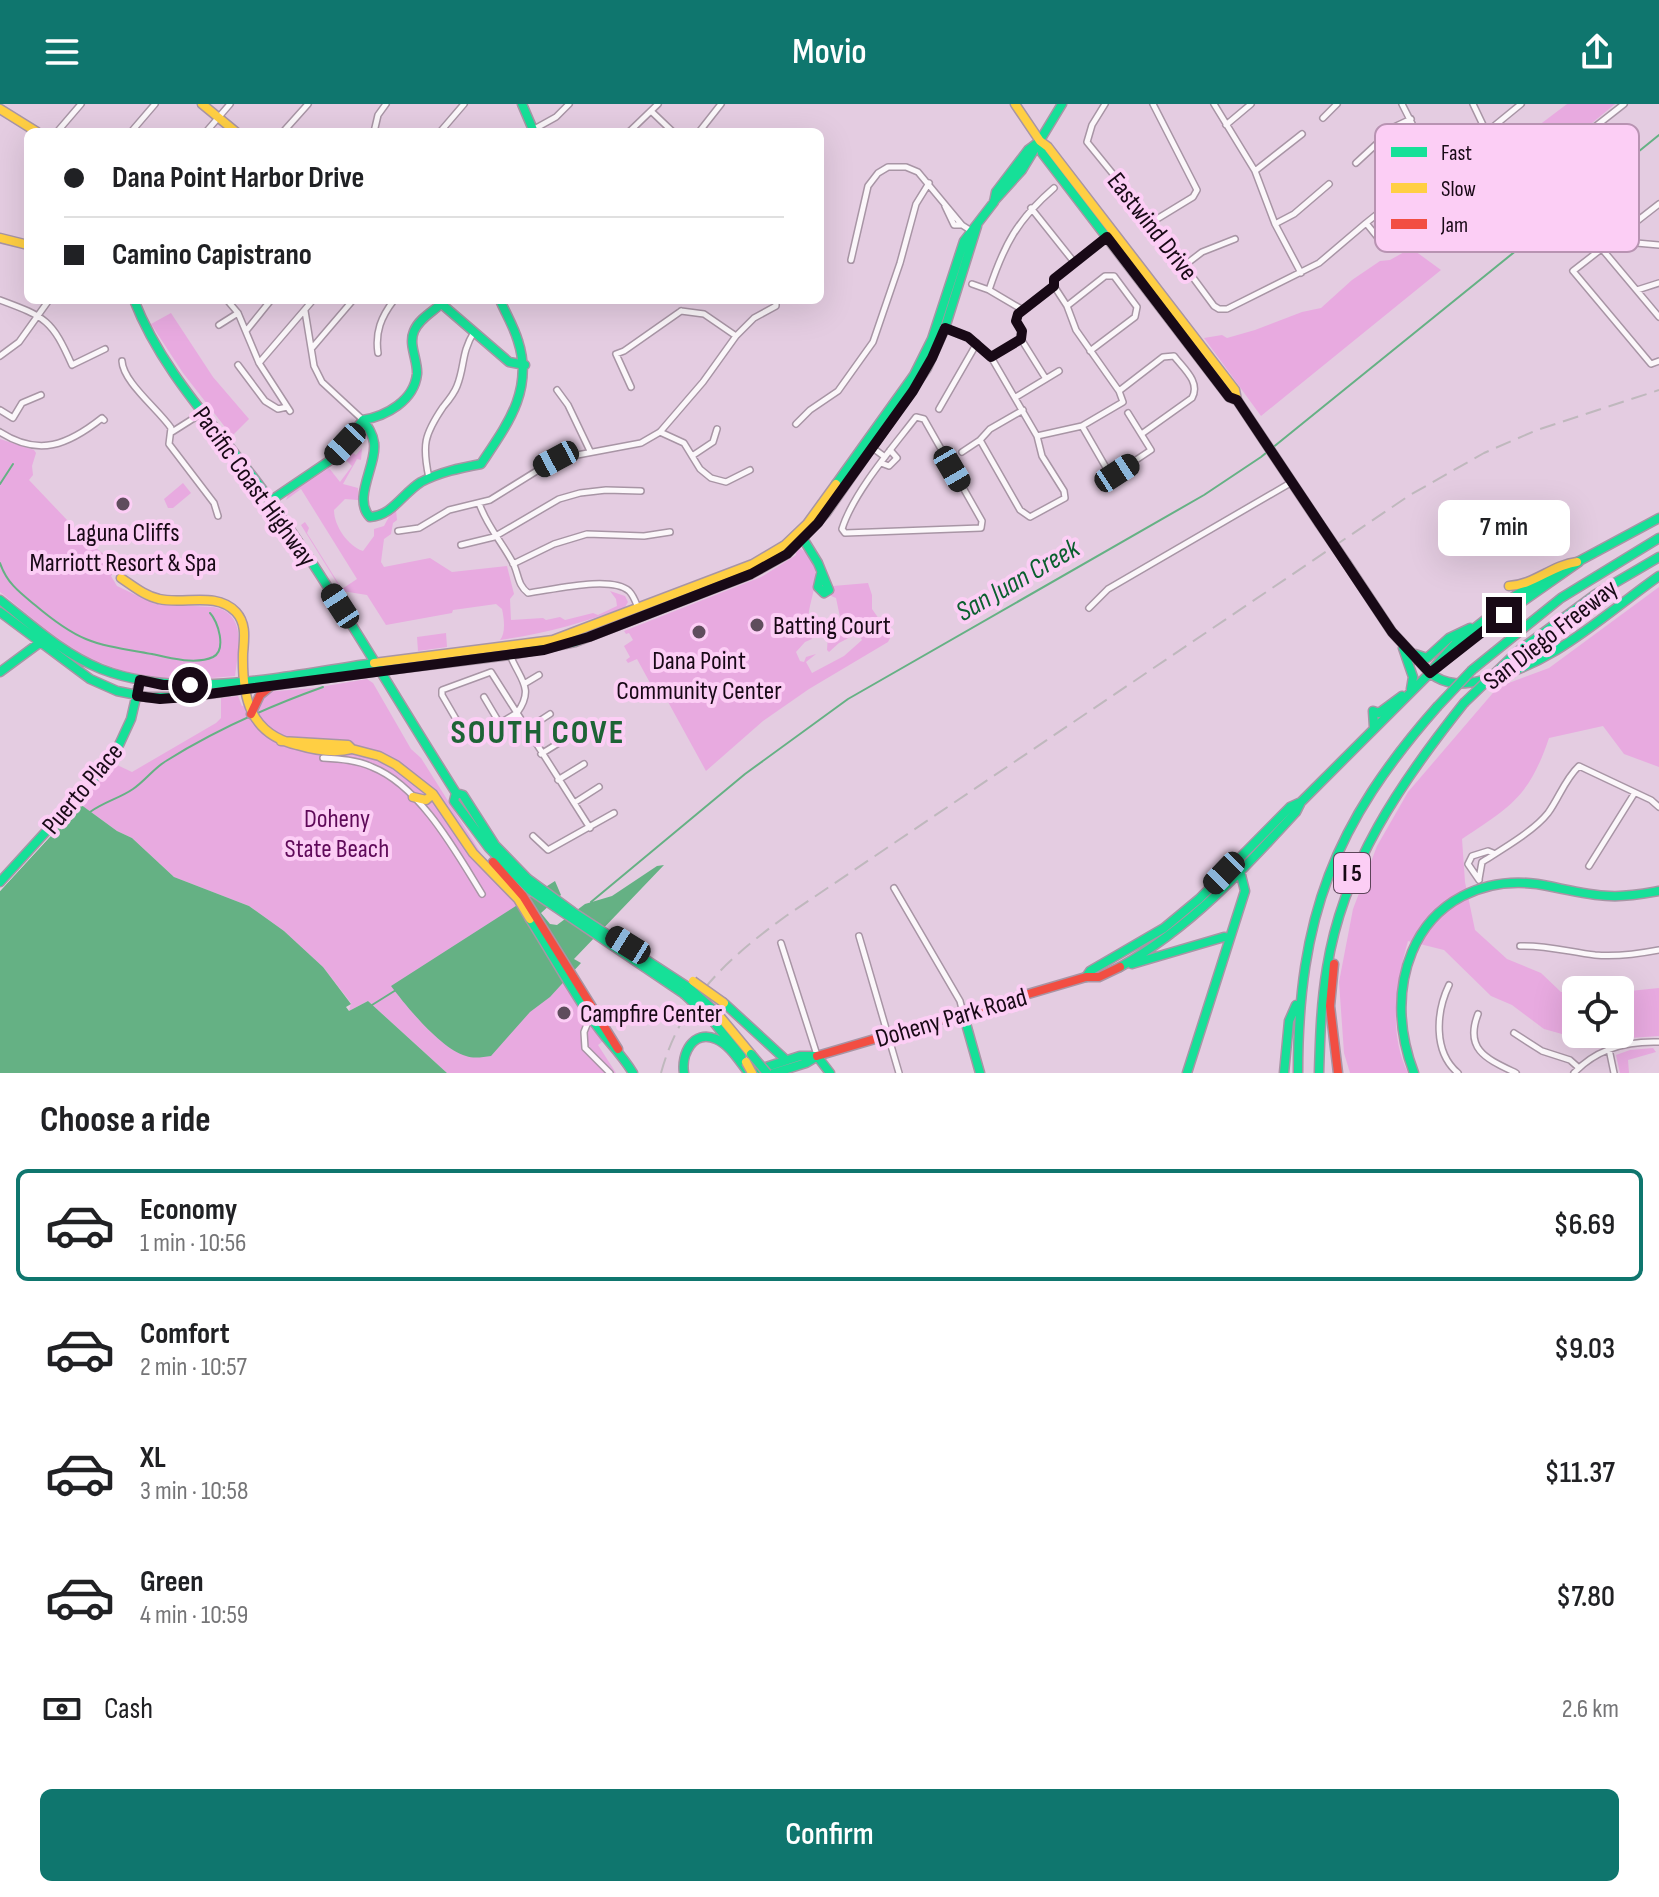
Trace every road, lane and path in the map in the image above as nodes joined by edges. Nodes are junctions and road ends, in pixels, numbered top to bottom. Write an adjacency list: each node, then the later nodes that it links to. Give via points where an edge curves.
1 (81, 104): 35 (street)
2 (155, 104): 36 (street)
3 (202, 104): 25 (main road)
4 (230, 104): 25 (street)
5 (308, 104): 39 (street)
6 (386, 104): 40 (street)
7 (464, 104): 41 (street)
8 (522, 104): 42 (main road)
9 (569, 104): 43 (street)
10 (658, 104): 24 (street)
11 (721, 104): 46 (street)
12 (1015, 104): 48 (main road)
13 (1062, 104): 48 (main road)
14 (1105, 104): 59 (street, Eastwind Drive, via 1087,142)
15 (1153, 104): 59 (street, via 1197,190)
16 (1214, 104): 33 (street)
17 (1251, 104): 33 (street)
18 (1337, 104): 26 (street)
19 (1402, 104): 27 (street)
20 (1473, 104): 30 (street)
21 (1521, 104): 31 (street)
22 (1624, 104): 32 (street)
23 (4, 108): 34 (main road)
24 (651, 111): 44 (street); 45 (street)
25 (219, 118): 37 (street); 38 (main road)
26 (1323, 118)
27 (1411, 119): 28 (street); 29 (street)
28 (1400, 124)
29 (1413, 124)
30 (1483, 124)
31 (1496, 124)
32 (1599, 124)
33 (1226, 125): 51 (street)
34 (32, 128)
35 (60, 128)
36 (134, 128)
37 (210, 128)
38 (231, 128)
39 (287, 128)
40 (375, 128)
41 (443, 128)
42 (531, 128)
43 (537, 128)
44 (633, 128)
45 (669, 128)
46 (702, 128)
47 (1302, 134): 51 (street)
48 (1040, 141): 62 (main road); 64 (main road, via 1042,153); 67 (main road)
49 (1375, 145): 50 (street)
50 (1356, 163)
51 (1255, 171): 61 (street)
52 (929, 183): 62 (street, via 954,225); 73 (street, via 900,165 874,176); 135 (street, via 916,204 873,342 838,391)
53 (1329, 184): 61 (street)
54 (1054, 188): 56 (street)
55 (1659, 204): 58 (street)
56 (1031, 208): 74 (street); 80 (street, via 1003,249)
57 (1375, 216): 60 (street)
58 (1639, 220)
59 (1152, 222): 75 (street, Eastwind Drive)
60 (1366, 223): 63 (street); 76 (street)
61 (1275, 224): 76 (street)
62 (972, 229): 103 (main road, via 960,252)
63 (1375, 234)
64 (1107, 237): 67 (main road); 74 (street); 127 (main road, via 1229,397)
65 (0, 238): 69 (main road)
66 (1235, 239): 75 (street)
67 (1121, 240): 127 (main road, via 1235,390)
68 (1639, 243): 70 (street)
69 (24, 244)
70 (1659, 245)
71 (1598, 252): 116 (street, via 1573,271 1651,364)
72 (1605, 252): 81 (street)
73 (851, 260)
74 (1074, 262): 79 (street, via 1054,279)
75 (1185, 265): 76 (street, Eastwind Drive, via 1219,309)
76 (1301, 274)
77 (1659, 283): 81 (street)
78 (972, 284): 80 (street)
79 (1054, 286): 95 (street); 96 (street)
80 (989, 290): 96 (street)
81 (1637, 290): 101 (street)
82 (0, 300): 100 (street)
83 (46, 304): 100 (street)
84 (134, 304): 131 (main road, Pacific Coast Highway, via 159,353)
85 (231, 304): 99 (street)
86 (268, 304): 104 (street)
87 (310, 304): 97 (street)
88 (350, 304): 110 (street)
89 (391, 304): 112 (street, via 381,318)
90 (437, 304): 134 (main road, via 414,331 417,374 412,388 381,417)
91 (443, 304): 105 (main road)
92 (502, 304): 119 (main road)
93 (683, 304): 98 (street)
94 (775, 304): 106 (street)
95 (1067, 306): 111 (street); 111 (street, via 1105,276 1114,276 1137,307 1135,317)
96 (1023, 310): 107 (street, via 1016,321)
97 (305, 311): 110 (street); 117 (street)
98 (681, 311): 106 (street, via 704,314); 122 (street, via 616,354)
99 (238, 313): 102 (street); 104 (street)
100 (38, 316): 109 (street, via 57,331 72,365); 113 (street, via 19,342)
101 (1659, 317)
102 (219, 325)
103 (941, 328): 108 (street); 144 (main road, via 920,379)
104 (246, 331): 117 (street)
105 (475, 332): 119 (main road, via 509,362); 151 (street, via 462,357 456,390 425,437)
106 (736, 336): 139 (street)
107 (1021, 339): 114 (street); 121 (street)
108 (977, 343): 114 (street); 128 (street)
109 (105, 349)
110 (312, 349): 134 (street, via 322,382)
111 (1090, 351): 124 (street)
112 (378, 353)
113 (0, 356)
114 (991, 357): 126 (street)
115 (122, 361): 138 (street)
116 (1659, 361)
117 (259, 363): 118 (street, via 288,409 265,401)
118 (238, 365)
119 (525, 365): 151 (main road, via 518,407 481,464)
120 (1059, 371): 121 (street)
121 (1046, 379): 126 (street)
122 (631, 387)
123 (557, 390): 146 (street)
124 (1119, 391): 136 (street, via 1121,405); 140 (street, via 1163,357 1174,356 1195,384 1192,398)
125 (41, 395): 129 (street, via 22,403 13,418)
126 (1016, 397): 130 (street)
127 (1237, 400): 152 (main road)
128 (939, 409)
129 (0, 410)
130 (1023, 410): 142 (street); 143 (street)
131 (203, 412): 138 (street); 154 (main road, Pacific Coast Highway)
132 (1128, 413): 140 (street)
133 (104, 420): 141 (street, via 49,446 29,446)
134 (363, 420): 151 (main road, via 375,443 363,488 370,517 383,515); 154 (main road, via 332,459)
135 (796, 424)
136 (1082, 426): 140 (street, via 1112,474 1148,452); 142 (street)
137 (717, 429): 148 (street, via 713,442)
138 (172, 432): 156 (street, via 169,444 214,503)
139 (660, 432): 146 (street, via 641,443); 148 (street, via 679,439)
140 (1143, 433)
141 (2, 435)
142 (1037, 436): 143 (street, via 1065,498 1030,517 1020,510)
143 (980, 440): 147 (street)
144 (869, 445): 149 (street); 161 (main road, via 826,513)
145 (890, 450): 149 (street); 149 (street, via 897,458 893,465); 149 (street, via 916,417 924,419 982,521 981,528 845,533 846,516)
146 (590, 451): 155 (street, via 556,459)
147 (962, 452)
148 (692, 456): 150 (street, via 711,478 726,482)
149 (883, 460)
150 (750, 470)
151 (429, 478)
152 (1292, 482): 174 (street, via 1108,589); 179 (main road, bridge)
153 (641, 491): 160 (street, via 606,490 559,499)
154 (270, 501): 181 (main road, Pacific Coast Highway)
155 (479, 503): 158 (street, via 449,510 419,528); 160 (street)
156 (218, 516)
157 (1659, 518): 165 (main road)
158 (398, 531)
159 (670, 532): 166 (street, via 587,534)
160 (494, 537): 163 (street); 166 (street)
161 (801, 537): 168 (main road); 176 (main road, via 763,569)
162 (1659, 538): 238 (main road, San Diego Freeway / I 5, bridge, via 1557,599 1472,670 1388,763 1341,842 1308,935)
163 (461, 545)
164 (1659, 557): 220 (main road, San Diego Freeway / I 5, bridge, via 1596,594 1517,652 1464,703 1408,774)
165 (1579, 562): 167 (main road); 171 (main road); 172 (main road)
166 (513, 564): 176 (street, via 520,587 528,593 602,584 627,589)
167 (1568, 572): 172 (main road, via 1529,594); 177 (main road)
168 (821, 574)
169 (1659, 576): 183 (main road, via 1538,664 1453,685)
170 (121, 578): 186 (main road, via 154,598 217,601 233,609 244,629)
171 (1509, 586)
172 (1516, 595): 177 (main road)
173 (0, 600): 178 (main road)
174 (1089, 608)
175 (0, 612): 178 (main road)
176 (640, 612): 180 (main road, via 575,642); 181 (main road, via 553,640)
177 (1478, 629): 179 (main road, via 1462,630 1427,658); 183 (main road)
178 (43, 640): 182 (main road); 185 (main road, via 100,669); 190 (main road, via 90,679)
179 (1401, 642): 183 (main road); 189 (main road, via 1413,677)
180 (510, 655): 181 (main road); 187 (street)
181 (376, 667): 186 (main road); 188 (main road); 205 (main road, Pacific Coast Highway)
182 (0, 672)
183 (1430, 673): 189 (main road)
184 (539, 675): 187 (street)
185 (140, 680): 186 (main road, via 163,685); 190 (main road, Puerto Place)
186 (246, 684): 188 (main road); 190 (main road, via 174,698); 193 (main road)
187 (524, 684): 192 (street, via 527,699)
188 (273, 685): 193 (main road, via 260,695)
189 (1410, 692): 209 (main road)
190 (137, 696): 221 (main road, Puerto Place, via 113,758)
191 (484, 697): 195 (street)
192 (517, 713): 195 (street); 195 (street, via 491,672 442,690 467,738); 196 (street)
193 (251, 714): 198 (main road, via 263,732)
194 (550, 714): 196 (street)
195 (500, 724)
196 (527, 729): 200 (street)
197 (570, 736): 200 (street)
198 (284, 743): 199 (main road); 199 (main road)
199 (352, 749): 208 (main road, via 396,765)
200 (541, 754): 203 (street)
201 (323, 758): 207 (street, via 372,766)
202 (584, 764): 203 (street)
203 (558, 780): 210 (street)
204 (599, 787): 210 (street)
205 (456, 793): 225 (main road, Pacific Coast Highway, via 463,795); 225 (main road, Pacific Coast Highway, via 454,801 480,846)
206 (1634, 794): 211 (street); 217 (street, via 1579,766 1546,815); 218 (street)
207 (413, 797): 208 (main road); 212 (street)
208 (436, 798): 212 (main road); 225 (main road, via 473,853)
209 (1301, 802): 216 (main road, Doheny Park Road); 219 (main road)
210 (574, 803): 214 (street)
211 (1659, 807)
212 (425, 811): 226 (street)
213 (614, 813): 214 (street)
214 (590, 828): 215 (street, via 548,850)
215 (533, 836)
216 (1258, 839): 219 (main road); 234 (main road, Doheny Park Road, via 1164,928)
217 (1493, 853): 222 (street, via 1482,862); 222 (street, via 1472,856 1468,864)
218 (1589, 866)
219 (1240, 871): 228 (main road, via 1245,891); 233 (main road, Doheny Park Road, via 1188,923)
220 (1353, 872): 264 (main road, San Diego Freeway / I 5, via 1327,965); 265 (main road, via 1336,946 1330,1006)
221 (0, 882)
222 (1481, 883): 224 (main road, via 1524,881 1604,896); 266 (main road, via 1436,915 1409,957 1404,1041)
223 (894, 888): 239 (street)
224 (1659, 891)
225 (527, 893): 230 (main road, Pacific Coast Highway); 230 (main road, Pacific Coast Highway, via 579,915); 235 (main road)
226 (482, 894)
227 (859, 936): 243 (street)
228 (1230, 938): 233 (main road); 261 (main road)
229 (781, 943): 247 (street)
230 (627, 946): 237 (main road); 237 (main road, Pacific Coast Highway, via 660,974)
231 (1520, 946): 232 (street, via 1598,955)
232 (1659, 950)
233 (1123, 966): 234 (main road, Doheny Park Road, via 1094,979)
234 (1086, 977): 239 (main road, Doheny Park Road)
235 (573, 983): 241 (main road); 245 (main road)
236 (1449, 985): 267 (street, via 1442,999 1441,1048)
237 (688, 987): 248 (main road, bridge, via 724,1003); 249 (main road, Pacific Coast Highway, bridge)
238 (1298, 999): 262 (main road, via 1289,1021); 263 (main road, San Diego Freeway / I 5)
239 (963, 1013): 243 (main road, Doheny Park Road); 260 (main road)
240 (1478, 1014): 268 (street, via 1473,1042 1484,1055)
241 (590, 1017): 245 (main road); 251 (street, via 585,1048)
242 (1514, 1033): 250 (street, via 1542,1051 1570,1060)
243 (888, 1035): 247 (main road, Doheny Park Road); 259 (street)
244 (1659, 1042): 246 (street)
245 (618, 1049): 252 (main road)
246 (1609, 1049): 250 (street); 269 (street)
247 (817, 1056): 248 (main road, Doheny Park Road); 256 (main road, Doheny Park Road); 257 (main road); 258 (main road)
248 (786, 1060): 254 (main road, Doheny Park Road)
249 (746, 1061): 253 (main road, via 720,1042 704,1038 685,1050); 254 (main road, Pacific Coast Highway, bridge); 255 (main road, Pacific Coast Highway, bridge)
250 (1577, 1070)
251 (610, 1073)
252 (633, 1073)
253 (684, 1073)
254 (751, 1073)
255 (764, 1073)
256 (774, 1073)
257 (823, 1073)
258 (830, 1073)
259 (899, 1073)
260 (980, 1073)
261 (1187, 1073)
262 (1284, 1073)
263 (1298, 1073)
264 (1319, 1073)
265 (1338, 1073)
266 (1414, 1073)
267 (1458, 1073)
268 (1516, 1073)
269 (1614, 1073)

